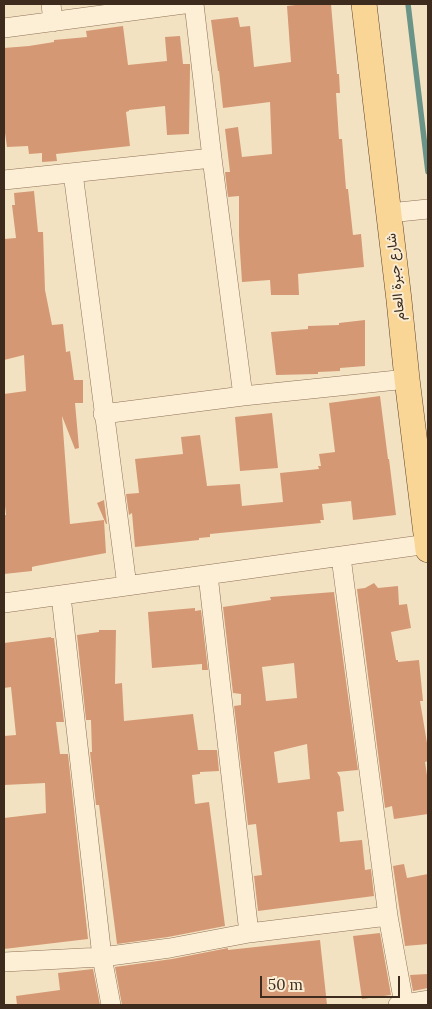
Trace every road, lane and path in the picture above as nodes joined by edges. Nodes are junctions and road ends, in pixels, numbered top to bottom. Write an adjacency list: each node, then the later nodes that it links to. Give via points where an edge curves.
1 (184, 4): 4 (street)
2 (194, 4): 6 (street)
3 (364, 4): 10 (main road, شارع جبرة العام)
4 (52, 13): 5 (street)
5 (4, 28)
6 (212, 158): 7 (street); 12 (street)
7 (73, 173): 8 (street); 13 (street)
8 (4, 180)
9 (428, 209): 10 (street)
10 (389, 214): 11 (main road, شارع جبرة العام)
11 (407, 379): 12 (street); 14 (main road, شارع جبرة العام)
12 (244, 396): 13 (street)
13 (103, 414): 17 (street)
14 (428, 546): 15 (street)
15 (341, 557): 16 (street); 20 (street)
16 (208, 575): 17 (street); 21 (street)
17 (127, 586): 18 (street)
18 (61, 596): 19 (street); 22 (street)
19 (4, 603)
20 (388, 916): 21 (street); 26 (street)
21 (249, 933): 22 (street)
22 (102, 957): 23 (street); 25 (street)
23 (4, 962)
24 (428, 1000): 26 (street)
25 (111, 1005)
26 (401, 1005)

